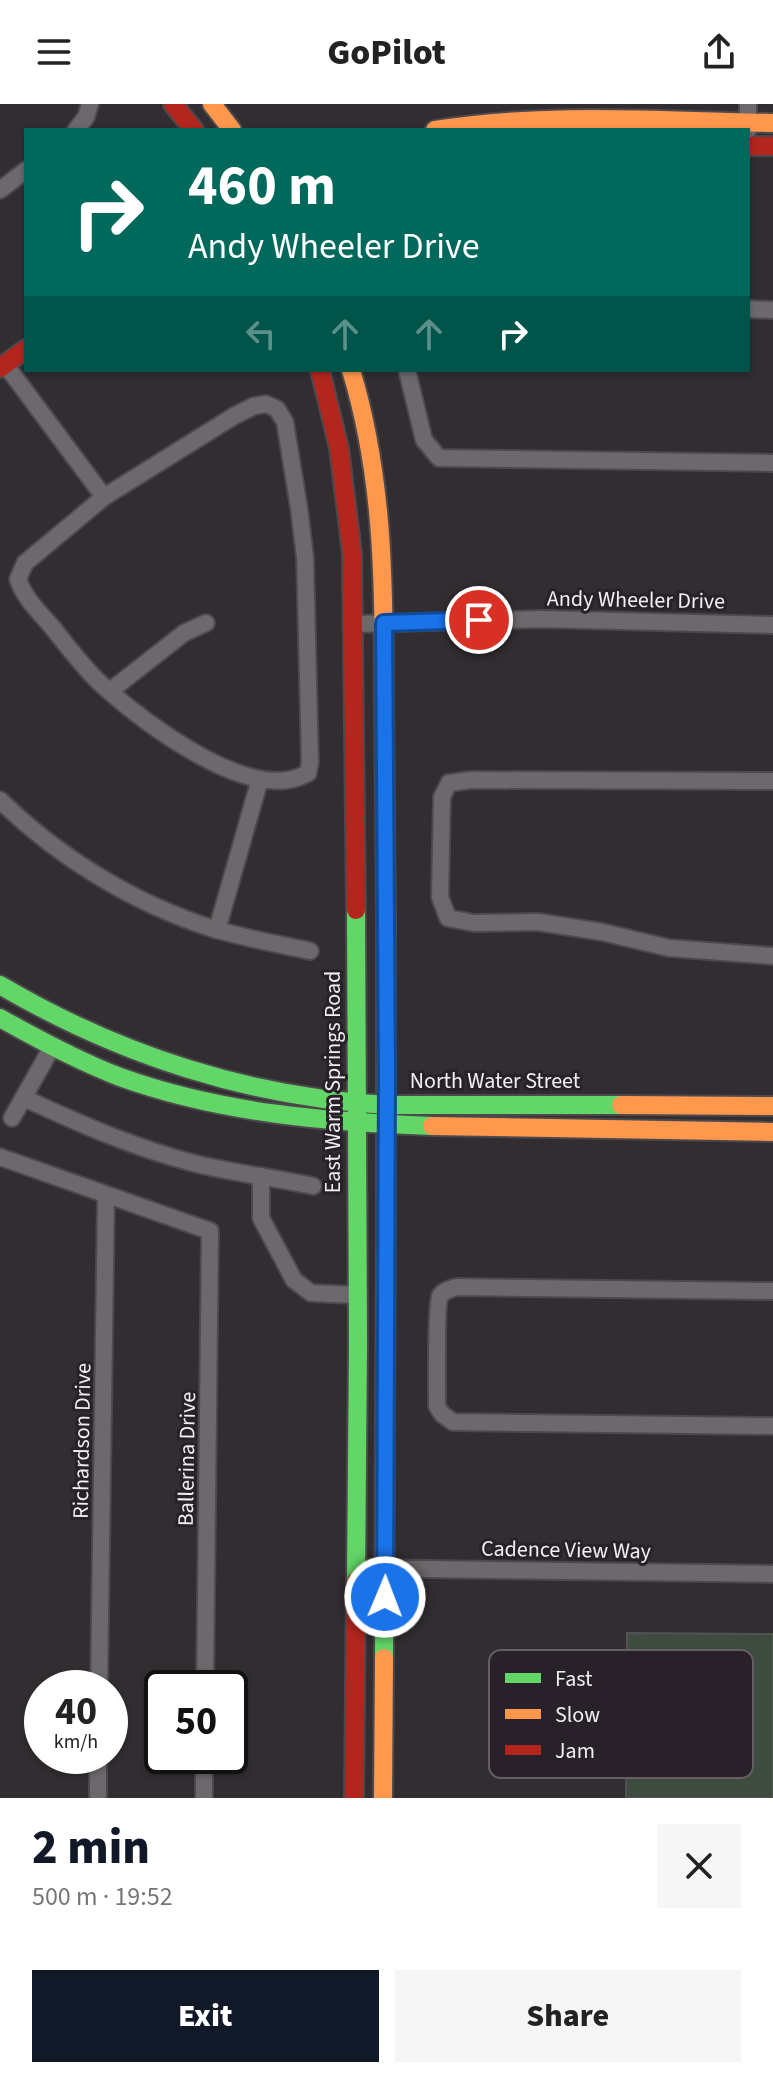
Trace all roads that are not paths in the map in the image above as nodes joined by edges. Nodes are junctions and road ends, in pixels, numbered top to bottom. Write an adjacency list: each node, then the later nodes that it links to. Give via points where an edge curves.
1 (90, 104): 6 (street)
2 (173, 104): 7 (main road)
3 (212, 104): 8 (main road)
4 (748, 119): 5 (main road); 9 (main road, via 508,120)
5 (773, 123)
6 (78, 128)
7 (192, 128)
8 (230, 128)
9 (450, 128)
10 (750, 146): 11 (main road)
11 (773, 146)
12 (24, 172): 13 (street)
13 (0, 190)
14 (750, 309): 15 (street)
15 (773, 310)
16 (24, 350): 17 (main road)
17 (2, 366): 22 (street)
18 (321, 372): 25 (main road, East Warm Springs Road, via 347,489)
19 (352, 372): 24 (main road, via 378,494)
20 (407, 372): 21 (street, via 424,440 439,458)
21 (773, 463)
22 (104, 497): 27 (street, via 25,563 19,574 27,596); 28 (street, via 248,408 272,406 283,416 304,546 310,762 308,773 292,780)
23 (206, 623): 27 (street, via 184,633)
24 (384, 623): 25 (street, Andy Wheeler Drive); 26 (street, Andy Wheeler Drive, via 542,619); 38 (main road)
25 (354, 624): 40 (main road, East Warm Springs Road)
26 (773, 625)
27 (110, 691): 28 (street, via 178,744)
28 (260, 779): 31 (street)
29 (773, 781): 33 (street, via 449,783 442,797 440,897 448,918 474,923 538,922 669,948)
30 (0, 800): 31 (street, via 102,878)
31 (217, 930): 32 (street)
32 (310, 951)
33 (773, 956)
34 (0, 985): 40 (main road, North Water Street, via 83,1032 178,1069)
35 (0, 1018): 36 (main road, North Water Street)
36 (52, 1047): 37 (street); 40 (main road, North Water Street, via 112,1075 205,1102 282,1117)
37 (24, 1098): 41 (street); 45 (street, via 142,1147)
38 (387, 1104): 39 (main road, North Water Street); 40 (main road, North Water Street); 42 (main road)
39 (773, 1106)
40 (356, 1113): 42 (main road, North Water Street); 49 (main road, East Warm Springs Road)
41 (12, 1118)
42 (387, 1125): 43 (main road, North Water Street); 52 (main road)
43 (773, 1132)
44 (0, 1157): 47 (street)
45 (261, 1176): 46 (street); 49 (street, via 261,1218 294,1280 311,1293)
46 (313, 1186)
47 (106, 1195): 54 (street, Richardson Drive); 55 (street, Ballerina Drive, via 210,1231)
48 (773, 1291): 50 (street, via 470,1286 445,1291 436,1309 437,1406 453,1422)
49 (357, 1295): 51 (main road, East Warm Springs Road)
50 (773, 1426)
51 (358, 1568): 52 (street, Cadence View Way); 60 (main road, East Warm Springs Road)
52 (385, 1569): 53 (street, Cadence View Way); 61 (main road)
53 (773, 1574)
54 (99, 1670)
55 (205, 1670)
56 (98, 1774): 58 (street)
57 (204, 1774): 59 (street)
58 (98, 1798)
59 (204, 1798)
60 (354, 1798)
61 (383, 1798)

